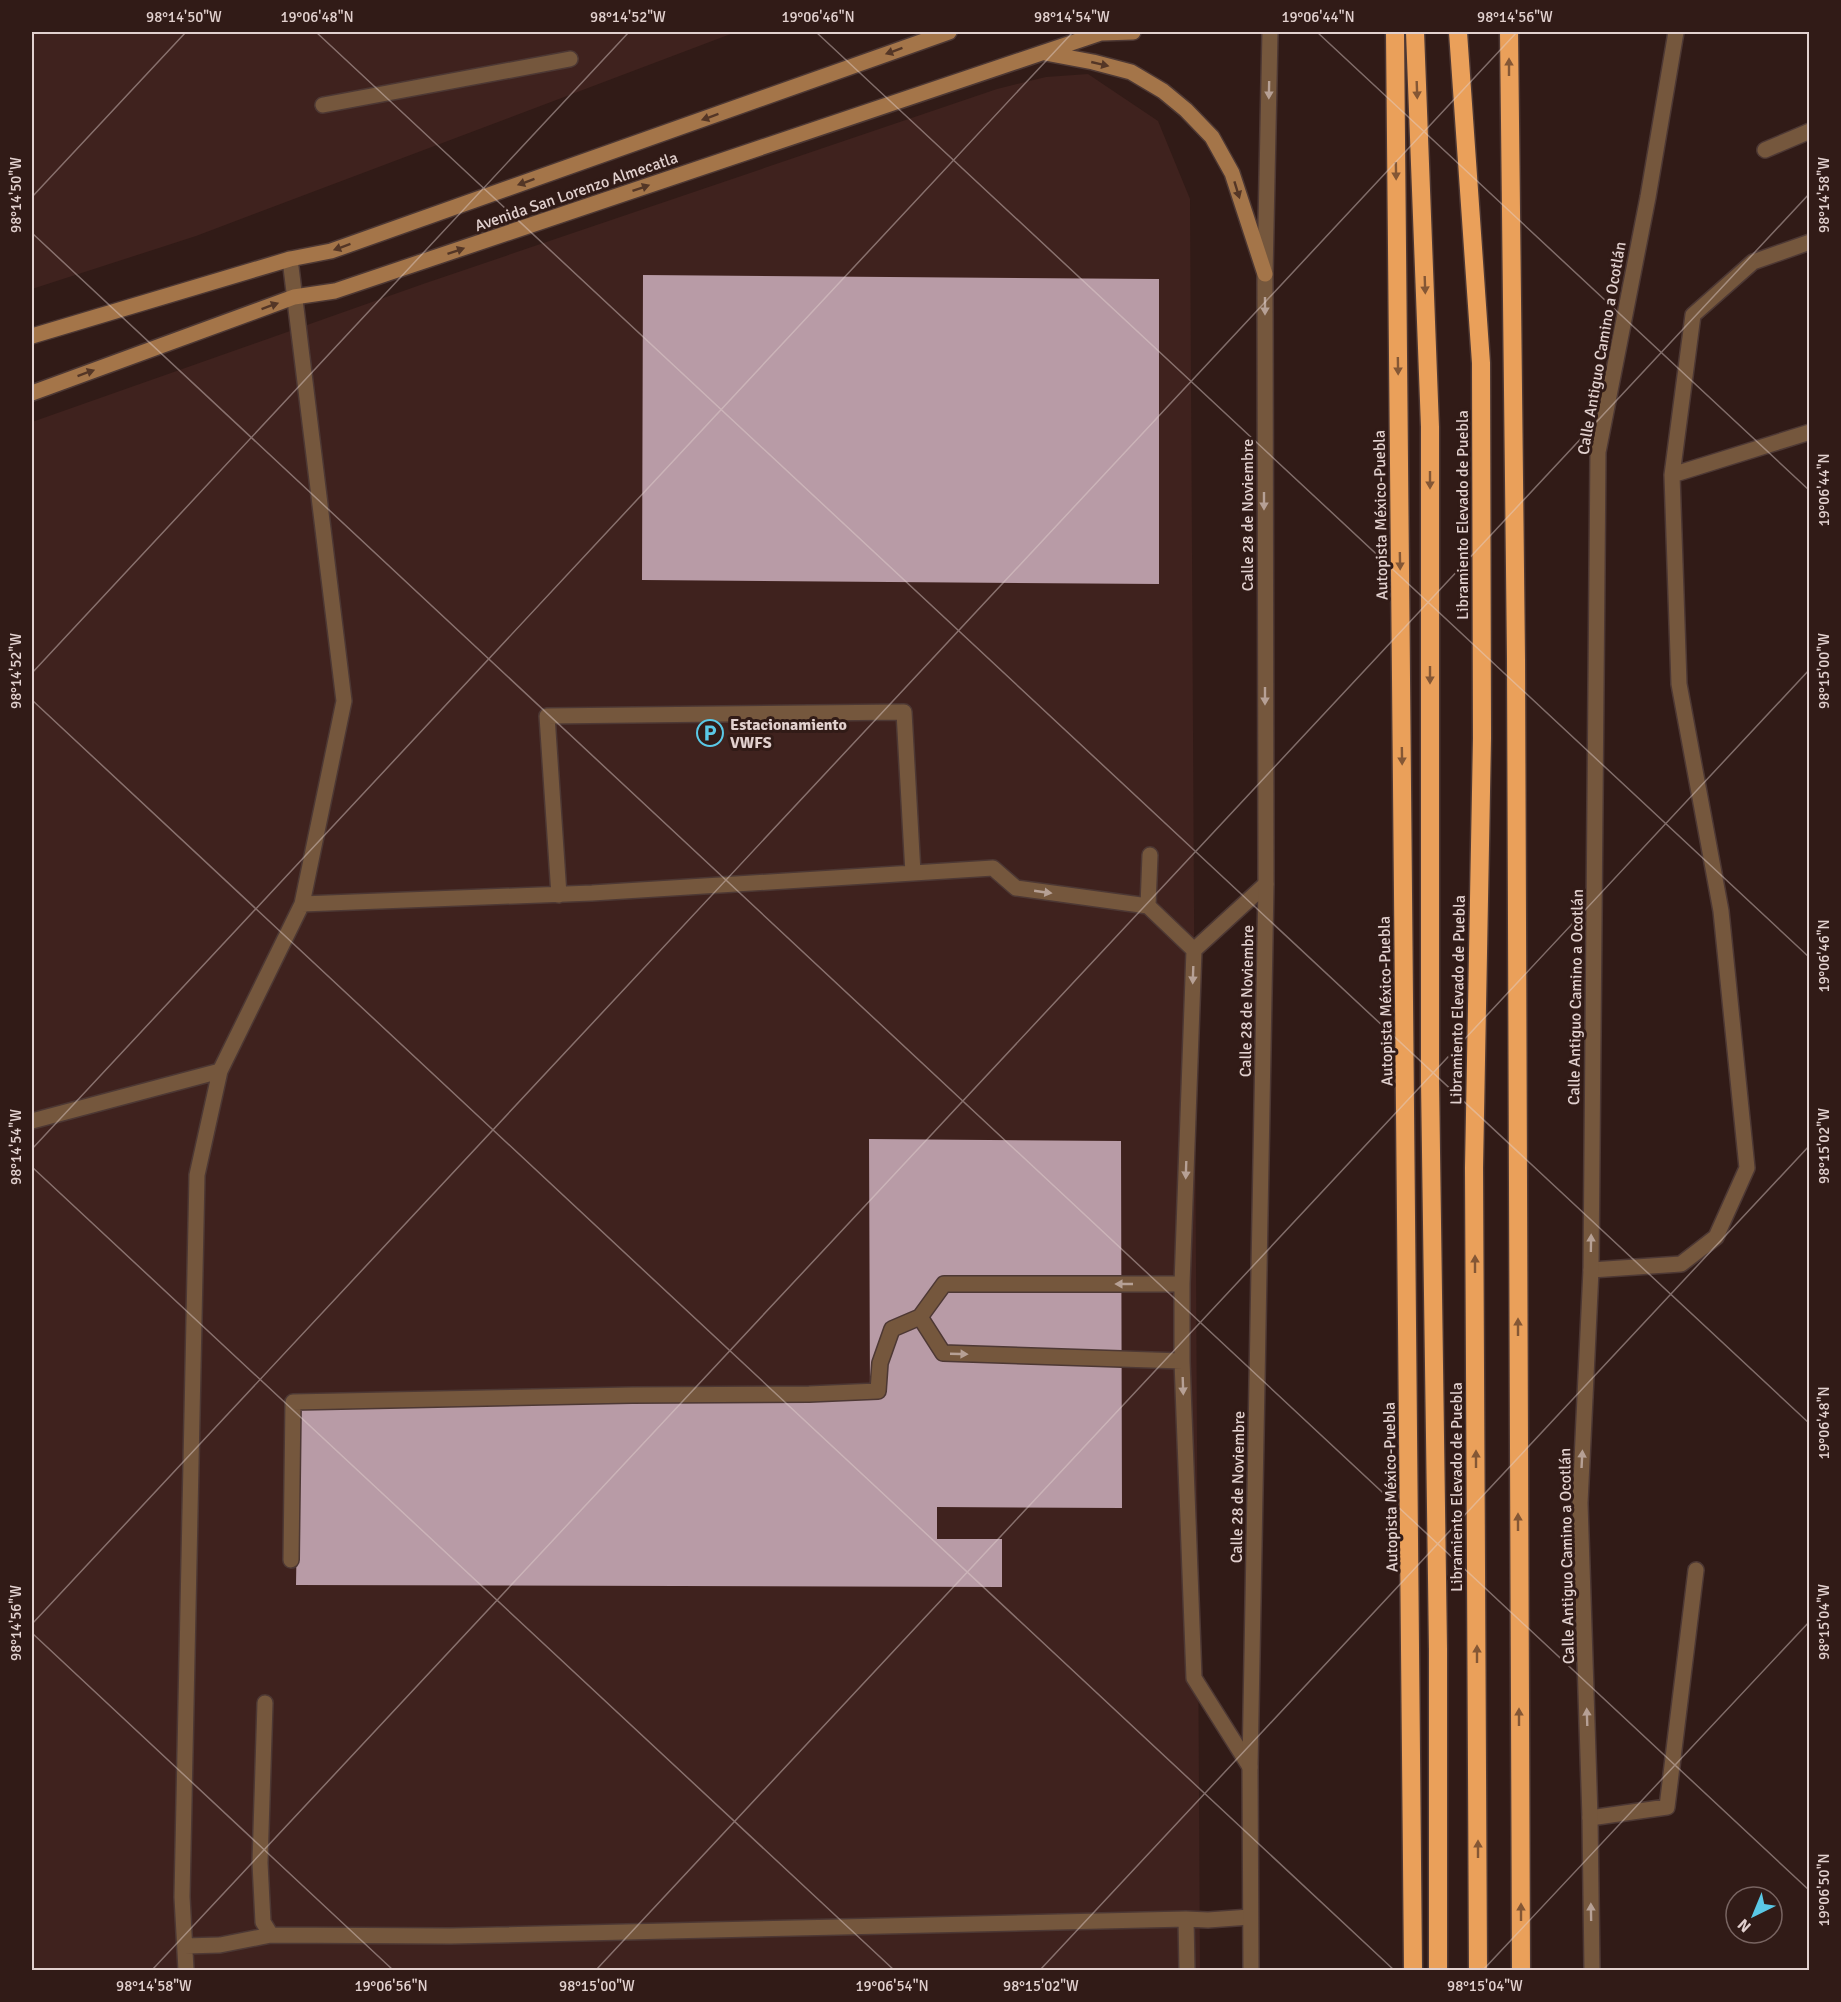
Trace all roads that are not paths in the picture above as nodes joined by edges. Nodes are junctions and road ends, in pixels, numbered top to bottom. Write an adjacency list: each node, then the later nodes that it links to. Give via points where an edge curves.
1 (949, 32): 15 (main road, Avenida San Lorenzo Almecatla, one-way to 15, via 331,251)
2 (1133, 32): 9 (main road, Avenida San Lorenzo Almecatla, via 1101,33)
3 (1270, 32): 16 (street, Calle 28 de Noviembre, one-way to 16)
4 (1395, 32): 47 (highway, Autopista México-Puebla, one-way to 47)
5 (1415, 32): 48 (highway, Libramiento Elevado de Puebla, one-way to 48, via 1431,427 1430,1081)
6 (1458, 32): 49 (highway, Libramiento Elevado de Puebla, one-way to 6, via 1474,1168 1482,738 1481,363)
7 (1509, 32): 50 (highway, one-way to 7, via 1516,671)
8 (1676, 32): 31 (street, Calle Antiguo Camino a Ocotlán, one-way to 8, via 1598,452)
9 (1042, 53): 16 (main road, one-way to 16, via 1131,72 1186,110 1212,137 1232,173); 17 (main road, Avenida San Lorenzo Almecatla, one-way to 9, via 335,291)
10 (570, 59): 11 (street)
11 (323, 105)
12 (1809, 131): 13 (street)
13 (1765, 150)
14 (1809, 242): 21 (street, via 1753,262 1693,315)
15 (290, 259): 17 (street); 18 (main road, Avenida San Lorenzo Almecatla)
16 (1265, 274): 24 (street, Calle 28 de Noviembre, one-way to 24)
17 (294, 297): 19 (main road, Avenida San Lorenzo Almecatla, one-way to 17); 26 (street, via 344,701)
18 (32, 336)
19 (32, 393)
20 (1809, 432): 21 (street)
21 (1672, 476): 31 (street, via 1679,684 1721,911 1747,1168 1716,1237 1681,1264)
22 (1150, 855): 27 (street)
23 (913, 873): 25 (street); 25 (street, via 904,712 547,716); 27 (street, one-way to 27, via 993,868 1016,888)
24 (1266, 884): 28 (street); 38 (street, Calle 28 de Noviembre)
25 (559, 895): 26 (street)
26 (302, 904): 29 (street)
27 (1148, 906): 28 (street)
28 (1194, 950): 32 (street, one-way to 32)
29 (220, 1071): 30 (street); 43 (street, via 197,1175 182,1885)
30 (32, 1121)
31 (1591, 1270): 39 (street, Calle Antiguo Camino a Ocotlán, one-way to 31, via 1580,1503)
32 (1182, 1284): 33 (street, one-way to 33, via 944,1284); 34 (street)
33 (920, 1317): 34 (street, one-way to 34, via 943,1353); 35 (street, via 892,1329 880,1363 878,1391 293,1402)
34 (1182, 1361): 38 (street, one-way to 38, via 1194,1678)
35 (291, 1560)
36 (1696, 1570): 39 (street, via 1667,1806)
37 (265, 1703): 42 (street, via 260,1863 263,1922)
38 (1250, 1767): 40 (street, Calle 28 de Noviembre)
39 (1590, 1818): 51 (street, Calle Antiguo Camino a Ocotlán, one-way to 39)
40 (1250, 1917): 41 (street); 46 (street, Calle 28 de Noviembre)
41 (1186, 1919): 42 (street, via 451,1936); 45 (street)
42 (271, 1935): 43 (street, via 220,1945)
43 (185, 1946): 44 (street)
44 (186, 1971)
45 (1187, 1971)
46 (1251, 1971)
47 (1413, 1971)
48 (1438, 1971)
49 (1478, 1971)
50 (1521, 1971)
51 (1592, 1971)

